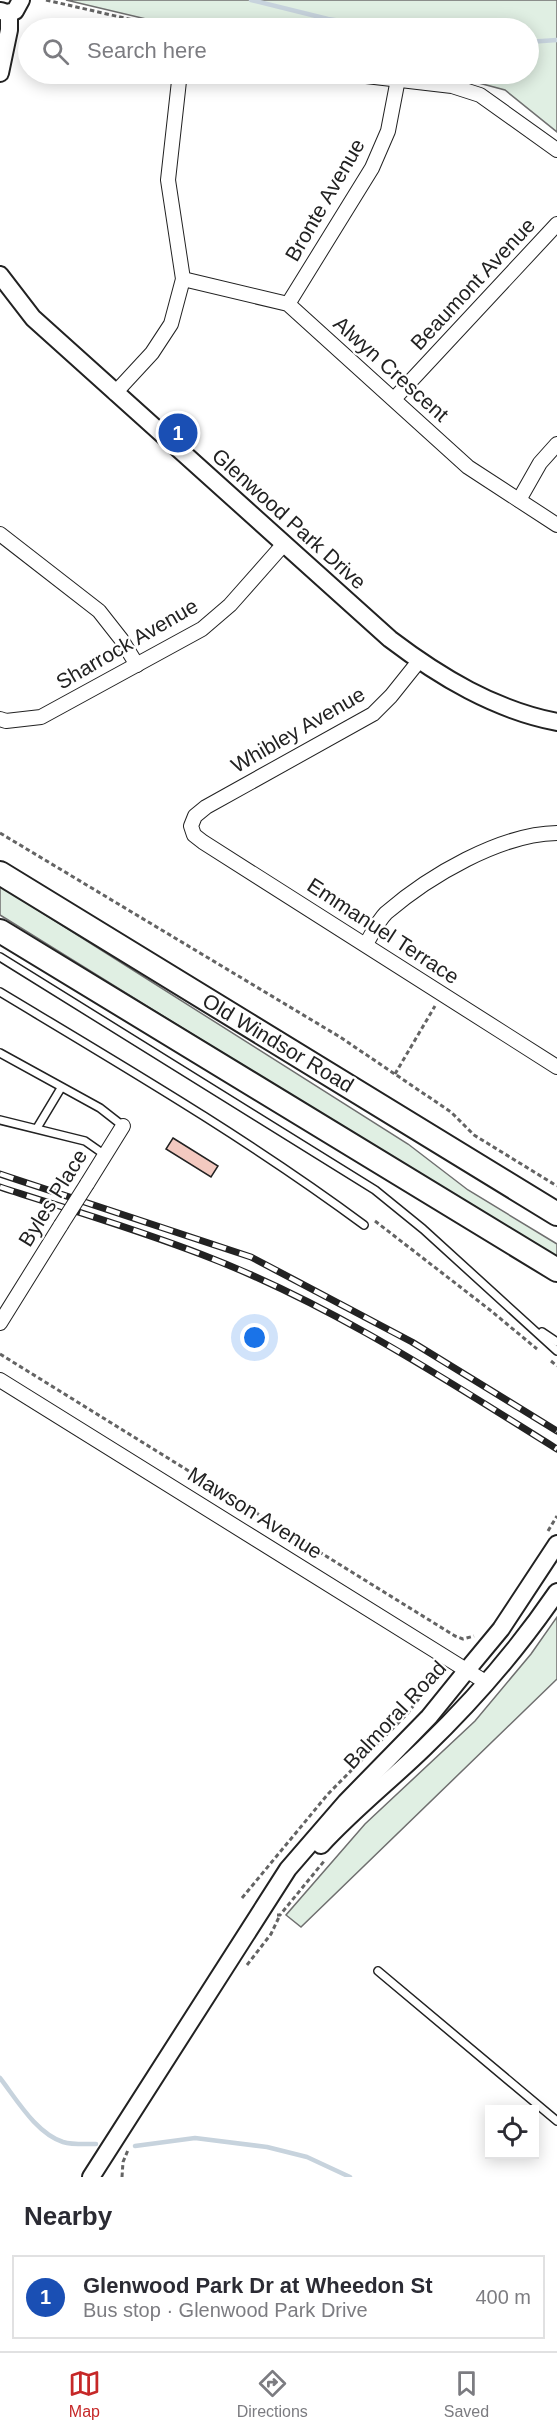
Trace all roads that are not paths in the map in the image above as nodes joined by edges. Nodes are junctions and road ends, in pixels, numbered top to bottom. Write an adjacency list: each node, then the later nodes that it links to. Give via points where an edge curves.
1 (21, 0): 2 (street, via 18,8)
2 (5, 12): 3 (street, via 9,30)
3 (0, 73)
4 (178, 84): 10 (street, via 168,180)
5 (397, 84): 11 (street, Bronte Avenue, via 388,131 372,168)
6 (437, 84): 7 (street, via 480,95)
7 (557, 150)
8 (557, 224): 13 (street, Beaumont Avenue)
9 (0, 275): 12 (street, Glenwood Park Drive, via 33,318)
10 (183, 279): 11 (street, Alwyn Crescent); 12 (street, via 171,324 152,353)
11 (288, 304): 13 (street, Alwyn Crescent)
12 (116, 393): 18 (street, Glenwood Park Drive)
13 (394, 399): 15 (street, Alwyn Crescent, via 468,467)
14 (557, 444): 15 (street, via 540,463)
15 (519, 500): 16 (street, Alwyn Crescent)
16 (557, 525)
17 (0, 534): 20 (street, via 99,611)
18 (283, 545): 19 (street, Glenwood Park Drive); 20 (street, Sharrock Avenue, via 216,618)
19 (419, 661): 22 (street, Glenwood Park Drive, via 513,710); 23 (street, Whibley Avenue, via 373,714 206,807 195,816)
20 (136, 665): 21 (street, Sharrock Avenue, via 42,717 6,722)
21 (0, 719)
22 (557, 722)
23 (191, 826): 27 (street, Emmanuel Terrace, via 203,842)
24 (557, 833): 27 (street, via 523,837 463,860 384,914)
25 (0, 873): 37 (highway, Old Windsor Road)
26 (0, 931): 39 (highway)
27 (366, 944): 31 (street, Emmanuel Terrace)
28 (0, 957): 40 (lane, via 375,1190)
29 (0, 992): 38 (lane, via 284,1167)
30 (0, 1053): 32 (lane)
31 (557, 1066)
32 (61, 1088): 34 (lane, via 100,1108); 35 (lane)
33 (0, 1120): 35 (lane)
34 (123, 1126): 36 (street, Byles Place)
35 (37, 1128): 36 (lane, via 84,1141)
36 (105, 1155): 41 (street, Byles Place, bridge)
37 (557, 1214)
38 (364, 1225)
39 (557, 1270)
40 (523, 1318): 42 (lane); 43 (lane)
41 (0, 1323)
42 (557, 1342)
43 (557, 1351)
44 (0, 1380): 47 (street, Mawson Avenue)
45 (557, 1544): 47 (street, Balmoral Road, via 501,1629)
46 (557, 1592): 48 (street, Balmoral Road)
47 (467, 1670): 48 (street, Mawson Avenue); 49 (street, Balmoral Road, via 429,1717 316,1835)
48 (487, 1683): 49 (street, Balmoral Road, via 423,1750 331,1835)
49 (260, 1912): 52 (street, Balmoral Road)
50 (378, 1971): 51 (lane)
51 (557, 2121)
52 (91, 2177)

